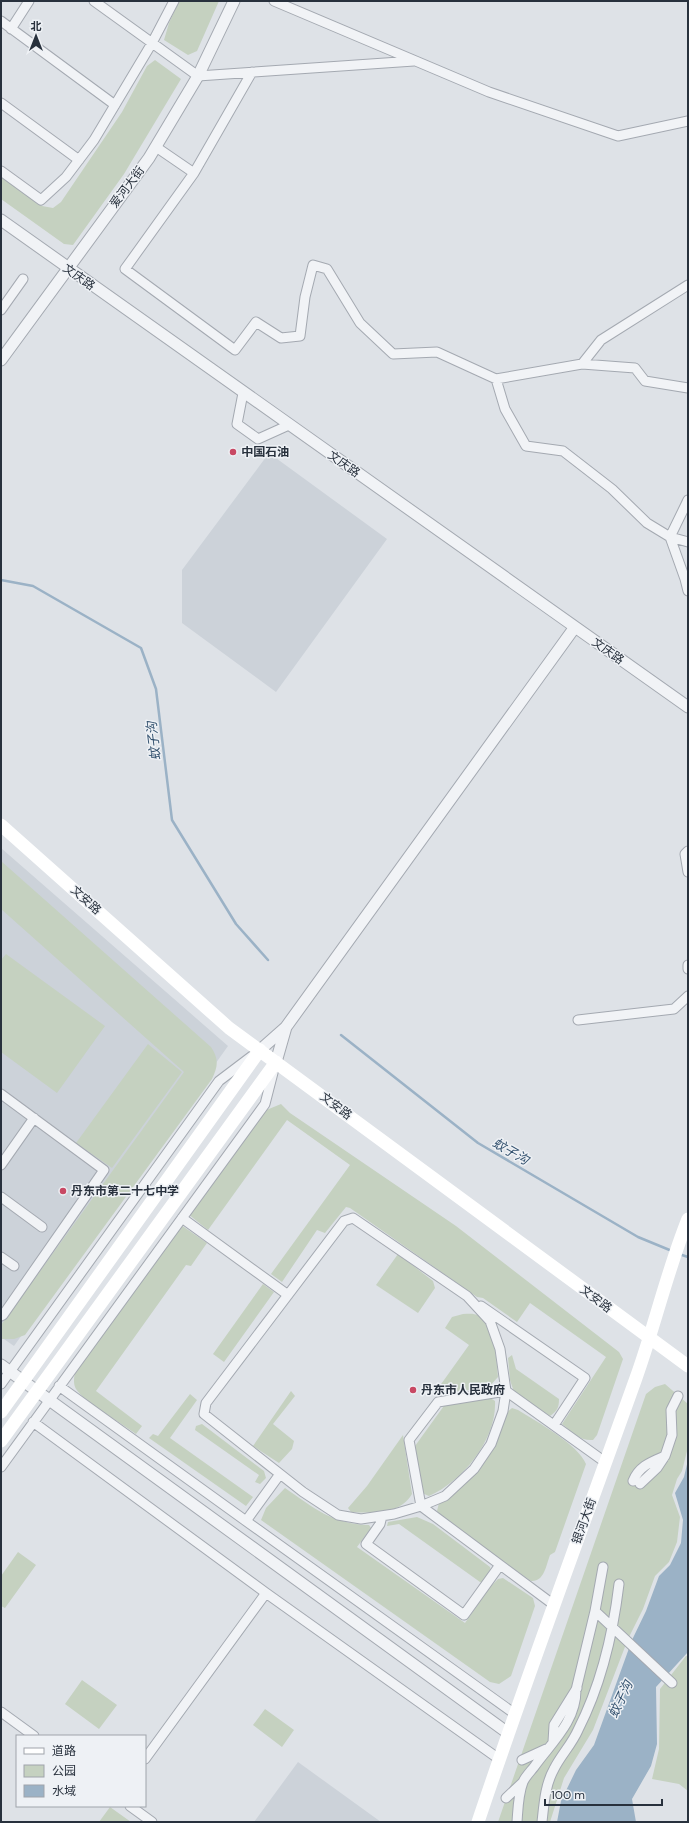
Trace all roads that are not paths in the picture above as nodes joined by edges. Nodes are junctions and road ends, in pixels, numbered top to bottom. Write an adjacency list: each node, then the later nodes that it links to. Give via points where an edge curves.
1 (29, 1): 7 (street)
2 (94, 1): 8 (street)
3 (174, 1): 8 (street)
4 (234, 1): 11 (street, 爱河大街)
5 (274, 1): 9 (street)
6 (1, 21): 7 (street)
7 (11, 29): 13 (street)
8 (152, 43): 11 (street); 13 (street)
9 (416, 61): 10 (street); 14 (street, via 488,92 618,136)
10 (252, 72): 11 (street); 18 (street)
11 (198, 76): 15 (street, 爱河大街)
12 (1, 103): 16 (street)
13 (115, 105): 16 (street)
14 (688, 121)
15 (156, 147): 18 (street); 20 (street, 爱河大街)
16 (79, 160): 17 (street, via 66,177 41,200)
17 (1, 171)
18 (194, 173): 26 (street, via 125,269 235,350 256,322 281,338 300,336 305,297 313,264 327,269 360,324 393,354 437,352)
19 (1, 220): 20 (street, 文庆路)
20 (67, 268): 24 (street, 爱河大街); 28 (street, 文庆路)
21 (23, 278): 23 (street)
22 (688, 285): 25 (street, via 601,340)
23 (1, 310)
24 (1, 360)
25 (582, 364): 26 (street); 27 (street, via 635,368 645,381)
26 (496, 379): 31 (street, via 505,409 526,446 563,451 612,489 647,523)
27 (688, 388)
28 (243, 393): 29 (street, 文庆路); 29 (street, via 237,424 258,440)
29 (290, 426): 34 (street, 文庆路)
30 (688, 500): 31 (street)
31 (670, 537): 32 (street); 33 (street)
32 (688, 542)
33 (688, 591)
34 (575, 627): 35 (street, 文庆路); 43 (street)
35 (688, 707)
36 (1, 825): 44 (main road, 文安路, via 230,1028)
37 (688, 851): 38 (street, via 685,854)
38 (688, 872)
39 (688, 965): 40 (street)
40 (688, 969)
41 (688, 996): 42 (street, via 674,1009)
42 (578, 1020)
43 (286, 1026): 44 (street); 45 (street)
44 (260, 1050): 45 (main road, 文安路); 60 (street, via 219,1081); 61 (main road)
45 (276, 1062): 50 (street, via 265,1104); 58 (main road, 文安路); 65 (main road)
46 (1, 1094): 47 (street)
47 (34, 1118): 48 (street); 57 (street, via 104,1170)
48 (1, 1165)
49 (1, 1198): 52 (street)
50 (182, 1218): 55 (street); 63 (street)
51 (688, 1219): 58 (main road, 银河大街, via 675,1252)
52 (42, 1227)
53 (1, 1257): 54 (street)
54 (14, 1266)
55 (288, 1295): 56 (street, via 344,1221 353,1218); 74 (street, via 206,1403 204,1414)
56 (467, 1296): 64 (street, via 490,1321 500,1349); 70 (street, via 585,1378)
57 (1, 1316)
58 (650, 1339): 59 (main road, 文安路); 72 (main road, 银河大街)
59 (688, 1366)
60 (5, 1369): 61 (street); 62 (street)
61 (23, 1381): 65 (street); 68 (main road)
62 (1, 1384)
63 (59, 1386): 67 (street); 78 (street)
64 (506, 1390): 70 (street); 76 (street, via 503,1412 491,1444 474,1469 445,1496); 76 (street, via 438,1402 409,1440)
65 (37, 1391): 67 (street); 71 (main road)
66 (678, 1396): 75 (street, via 671,1410 672,1435 665,1456 636,1472)
67 (48, 1400): 69 (street); 89 (street)
68 (1, 1412)
69 (33, 1422): 73 (street); 82 (street)
70 (554, 1425): 72 (street)
71 (1, 1441)
72 (606, 1462): 83 (main road, 银河大街)
73 (1, 1467)
74 (280, 1474): 77 (street, via 338,1515 361,1519); 78 (street)
75 (636, 1482)
76 (421, 1506): 77 (street); 79 (street)
77 (382, 1516): 79 (street, via 380,1524 366,1544 464,1615)
78 (246, 1521): 88 (street)
79 (500, 1565): 83 (street)
80 (603, 1567): 84 (street)
81 (619, 1584): 85 (street)
82 (266, 1593): 92 (street); 93 (street)
83 (554, 1605): 88 (main road, 银河大街)
84 (595, 1611): 85 (street); 91 (street, via 576,1702 561,1735)
85 (613, 1626): 86 (street); 101 (street, via 595,1691 578,1731 553,1770 546,1791)
86 (672, 1683)
87 (1, 1712): 90 (street)
88 (515, 1714): 89 (main road, 银河大街)
89 (508, 1733): 93 (main road, 银河大街)
90 (33, 1735)
91 (550, 1745): 94 (street); 95 (street)
92 (146, 1758)
93 (499, 1759): 99 (main road, 银河大街)
94 (522, 1760)
95 (523, 1782): 96 (street); 100 (street, via 518,1799)
96 (506, 1798)
97 (131, 1807): 98 (street)
98 (152, 1822)
99 (478, 1822)
100 (517, 1822)
101 (542, 1822)

